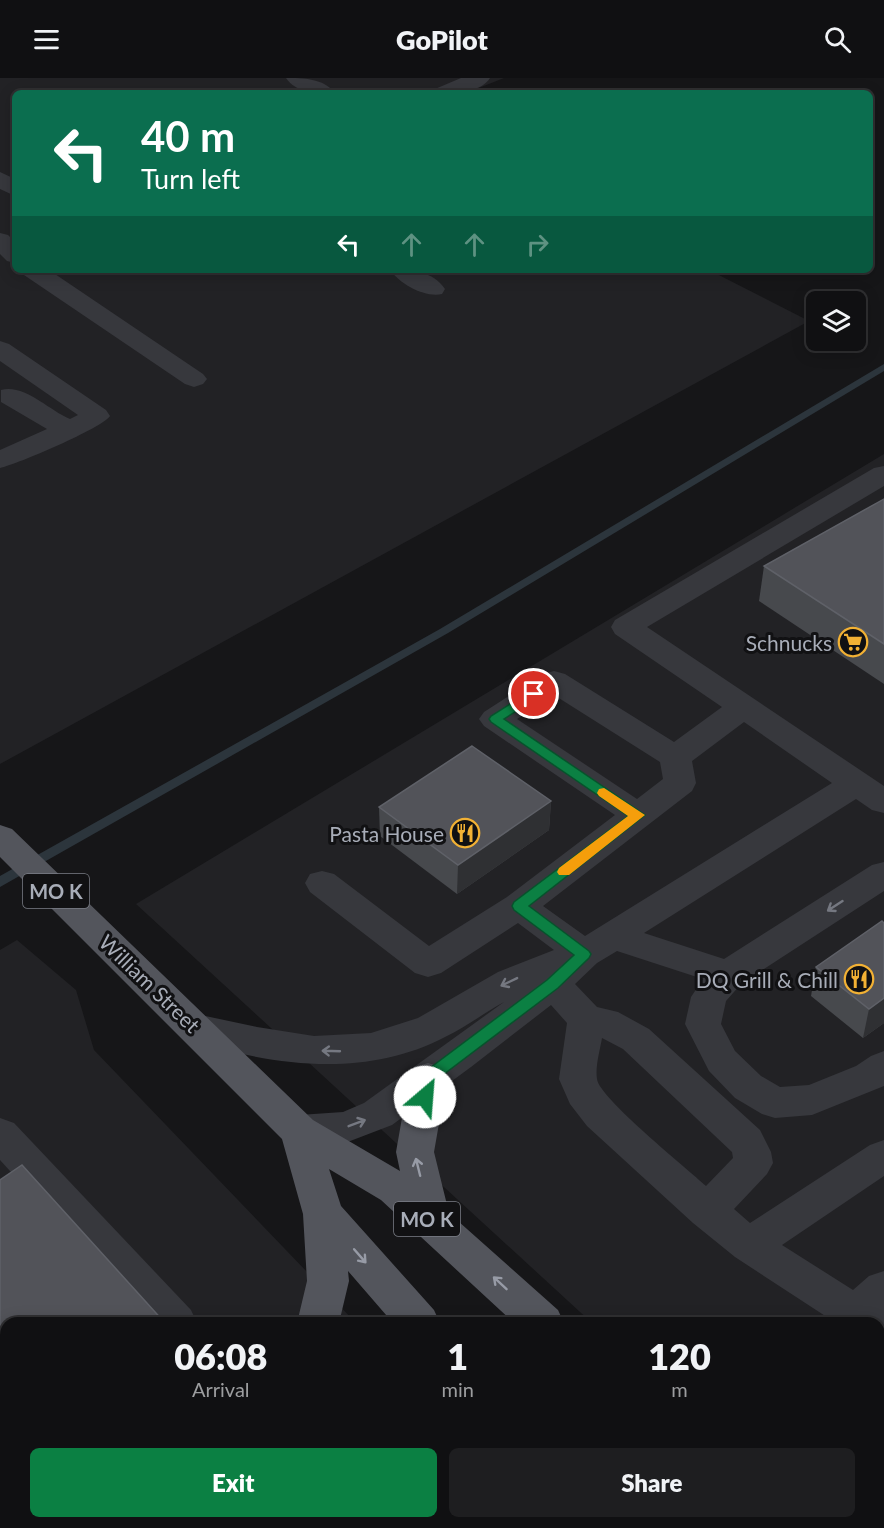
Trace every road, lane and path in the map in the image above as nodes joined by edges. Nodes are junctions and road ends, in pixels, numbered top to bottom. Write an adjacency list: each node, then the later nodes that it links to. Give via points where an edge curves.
1 (480, 78): 2 (street)
2 (450, 90)
3 (0, 240): 4 (street)
4 (12, 252)
5 (37, 273): 9 (street)
6 (407, 273): 7 (street)
7 (433, 289)
8 (0, 349): 11 (street, via 97,416)
9 (194, 379)
10 (10, 396): 11 (street, via 34,412)
11 (73, 429): 12 (street)
12 (0, 460)
13 (884, 474): 14 (street, via 626,627)
14 (744, 707): 15 (street); 16 (street)
15 (675, 757): 18 (street, via 680,783); 18 (street, via 554,681 495,719)
16 (856, 783): 17 (street); 23 (street)
17 (884, 802)
18 (638, 815): 22 (street)
19 (0, 837): 27 (main road, William Street / MO K)
20 (884, 874): 24 (street, one-way to 24)
21 (322, 884): 22 (street, via 428,964)
22 (519, 906): 23 (street)
23 (598, 945): 24 (street); 25 (street); 27 (street, one-way to 27, via 504,984 431,1028 364,1050 331,1053)
24 (728, 974): 28 (street, via 709,997 703,1024 722,1061 748,1087 775,1103 812,1100 869,1077)
25 (553, 984): 26 (street); 29 (street)
26 (586, 1019): 33 (street, via 578,1079 583,1094); 33 (street, via 606,1022 636,1039 746,1141 753,1163)
27 (196, 1028): 30 (main road, William Street / MO K)
28 (884, 1066)
29 (428, 1078): 30 (street, one-way to 29, via 345,1127 378,1114); 35 (main road, one-way to 29, via 415,1152)
30 (299, 1131): 34 (main road, William Street / MO K); 35 (main road, William Street / MO K, via 395,1188)
31 (0, 1134): 37 (street)
32 (884, 1156): 36 (street)
33 (707, 1211): 36 (street)
34 (323, 1214): 38 (main road, via 328,1281); 39 (main road, William Street / MO K, one-way to 39)
35 (432, 1224): 40 (main road, William Street / MO K, one-way to 35)
36 (749, 1245): 41 (street)
37 (170, 1317)
38 (319, 1317)
39 (414, 1317)
40 (537, 1317)
41 (875, 1317)

